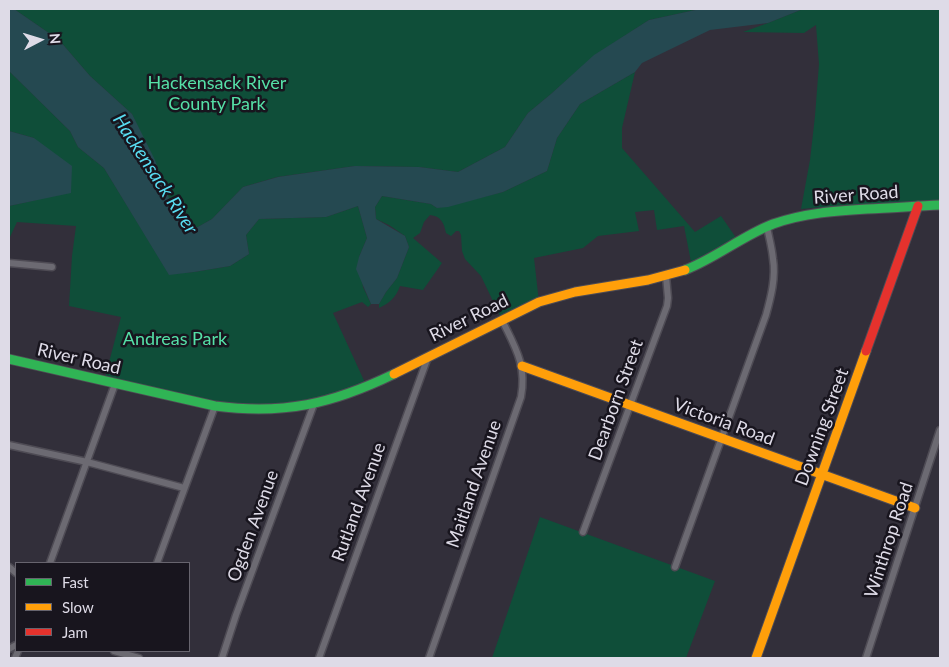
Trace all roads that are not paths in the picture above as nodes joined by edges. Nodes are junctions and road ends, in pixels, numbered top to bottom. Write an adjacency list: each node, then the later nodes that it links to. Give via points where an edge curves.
1 (940, 205): 2 (main road, River Road)
2 (918, 206): 3 (main road, River Road, via 823,212); 19 (main road, Downing Street)
3 (767, 227): 6 (main road, River Road, via 704,262); 16 (street, via 774,260 770,300)
4 (9, 263): 5 (street)
5 (52, 267)
6 (666, 276): 7 (main road, River Road, via 564,294 533,304); 14 (street, Dearborn Street, via 667,306)
7 (502, 320): 8 (main road, River Road); 10 (street, Maitland Avenue)
8 (428, 357): 12 (main road, River Road, via 368,387); 29 (street, Rutland Avenue)
9 (9, 359): 11 (main road, River Road)
10 (522, 366): 14 (main road, Victoria Road); 30 (street, Maitland Avenue, via 521,397)
11 (115, 384): 13 (main road, River Road); 18 (street)
12 (314, 404): 13 (main road, River Road, via 263,410); 28 (street, Ogden Avenue)
13 (215, 406): 20 (street)
14 (631, 406): 16 (main road, Victoria Road); 22 (street, Dearborn Street)
15 (940, 430): 21 (street, Winthrop Road)
16 (722, 438): 19 (main road, Victoria Road); 25 (street)
17 (9, 445): 18 (street)
18 (87, 462): 20 (street); 23 (street)
19 (822, 475): 21 (main road, Victoria Road); 31 (main road, Downing Street)
20 (184, 488): 24 (street)
21 (915, 508): 32 (street, Winthrop Road)
22 (582, 532)
23 (50, 562)
24 (157, 562)
25 (675, 567)
26 (124, 654): 27 (street)
27 (139, 658)
28 (222, 658)
29 (318, 658)
30 (429, 658)
31 (756, 658)
32 (866, 658)

